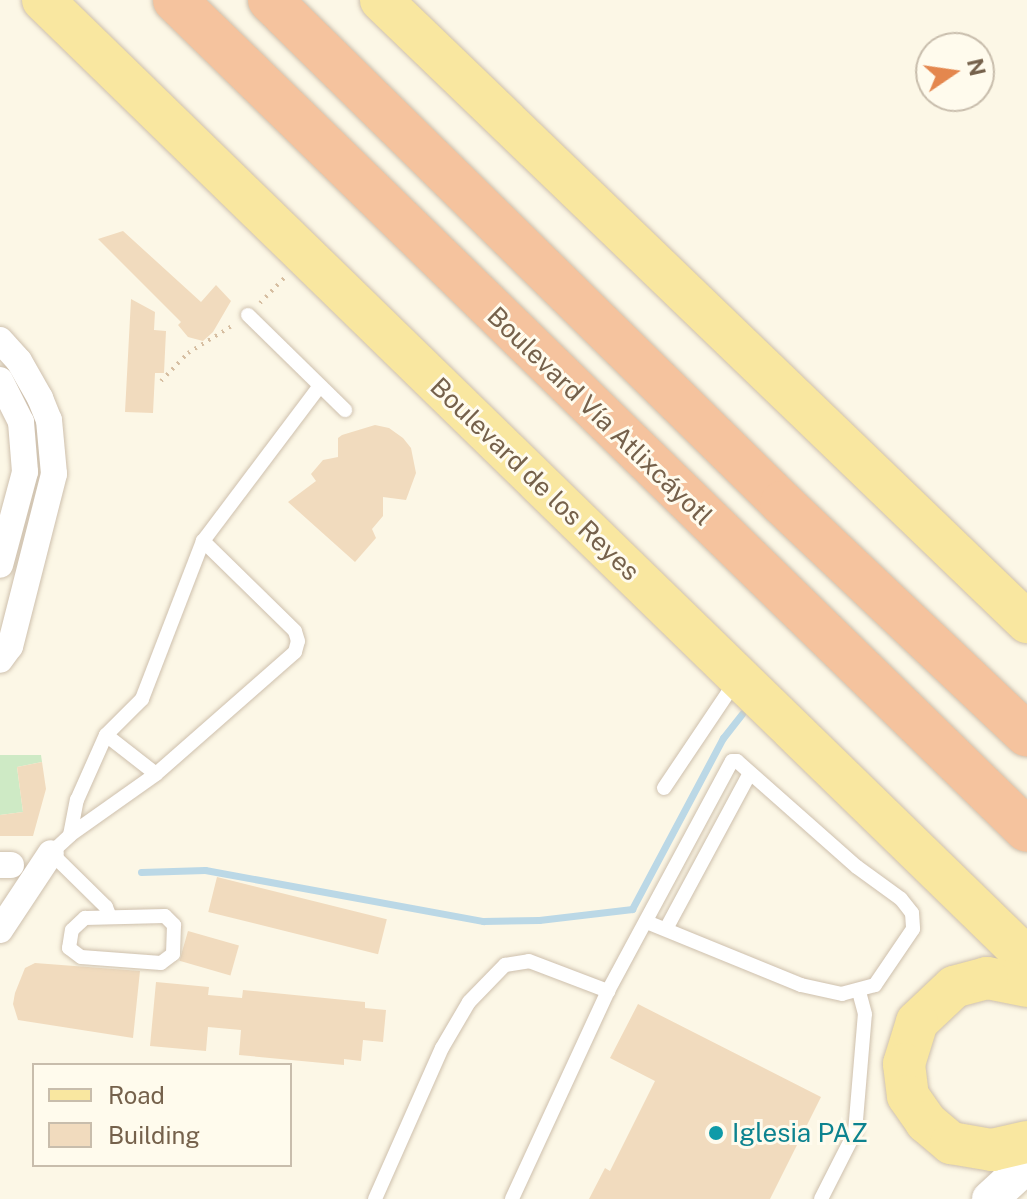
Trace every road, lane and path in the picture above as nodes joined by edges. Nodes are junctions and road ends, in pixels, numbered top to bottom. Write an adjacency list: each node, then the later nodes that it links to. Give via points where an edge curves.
1 (43, 0): 18 (main road, Boulevard de los Reyes)
2 (175, 0): 24 (highway, Boulevard Vía Atlixcáyotl)
3 (270, 0): 20 (highway, via 782,503)
4 (381, 0): 16 (main road)
5 (294, 268): 6 (path)
6 (248, 315): 9 (path, via 188,353); 10 (lane)
7 (0, 340): 13 (street, via 19,361 49,420)
8 (0, 380): 12 (street, via 21,422)
9 (161, 381)
10 (320, 386): 11 (lane); 14 (lane)
11 (345, 410)
12 (25, 472): 13 (street); 15 (street)
13 (54, 474): 17 (street, via 10,646)
14 (203, 541): 19 (lane, via 142,699); 21 (lane, via 295,631 298,641 295,652)
15 (0, 565)
16 (1027, 622)
17 (0, 660)
18 (739, 678): 23 (lane); 31 (main road, Boulevard de los Reyes)
19 (106, 735): 21 (lane); 25 (lane, via 77,800)
20 (1027, 735)
21 (156, 774): 25 (lane)
22 (749, 775): 28 (lane, via 737,761 728,764); 29 (lane); 34 (lane, via 912,913 913,929 875,985)
23 (664, 788)
24 (1027, 830)
25 (70, 835): 26 (lane)
26 (51, 853): 27 (lane); 30 (street)
27 (110, 917): 27 (lane, via 77,922 69,941 73,954 161,963 173,954 174,925 165,916)
28 (647, 922): 29 (lane); 33 (lane)
29 (666, 929): 34 (lane, via 801,985 842,994)
30 (0, 930)
31 (1027, 958)
32 (1027, 986): 35 (main road, via 987,978 954,987 917,1022 904,1064 908,1096 926,1122 951,1143 992,1150)
33 (608, 991): 37 (lane, via 529,961 505,965 469,1002 442,1048); 38 (lane)
34 (859, 992): 39 (lane, via 865,1014 855,1132)
35 (1027, 1142)
36 (1027, 1165): 40 (main road)
37 (375, 1199)
38 (512, 1199)
39 (821, 1199)
40 (990, 1199)

